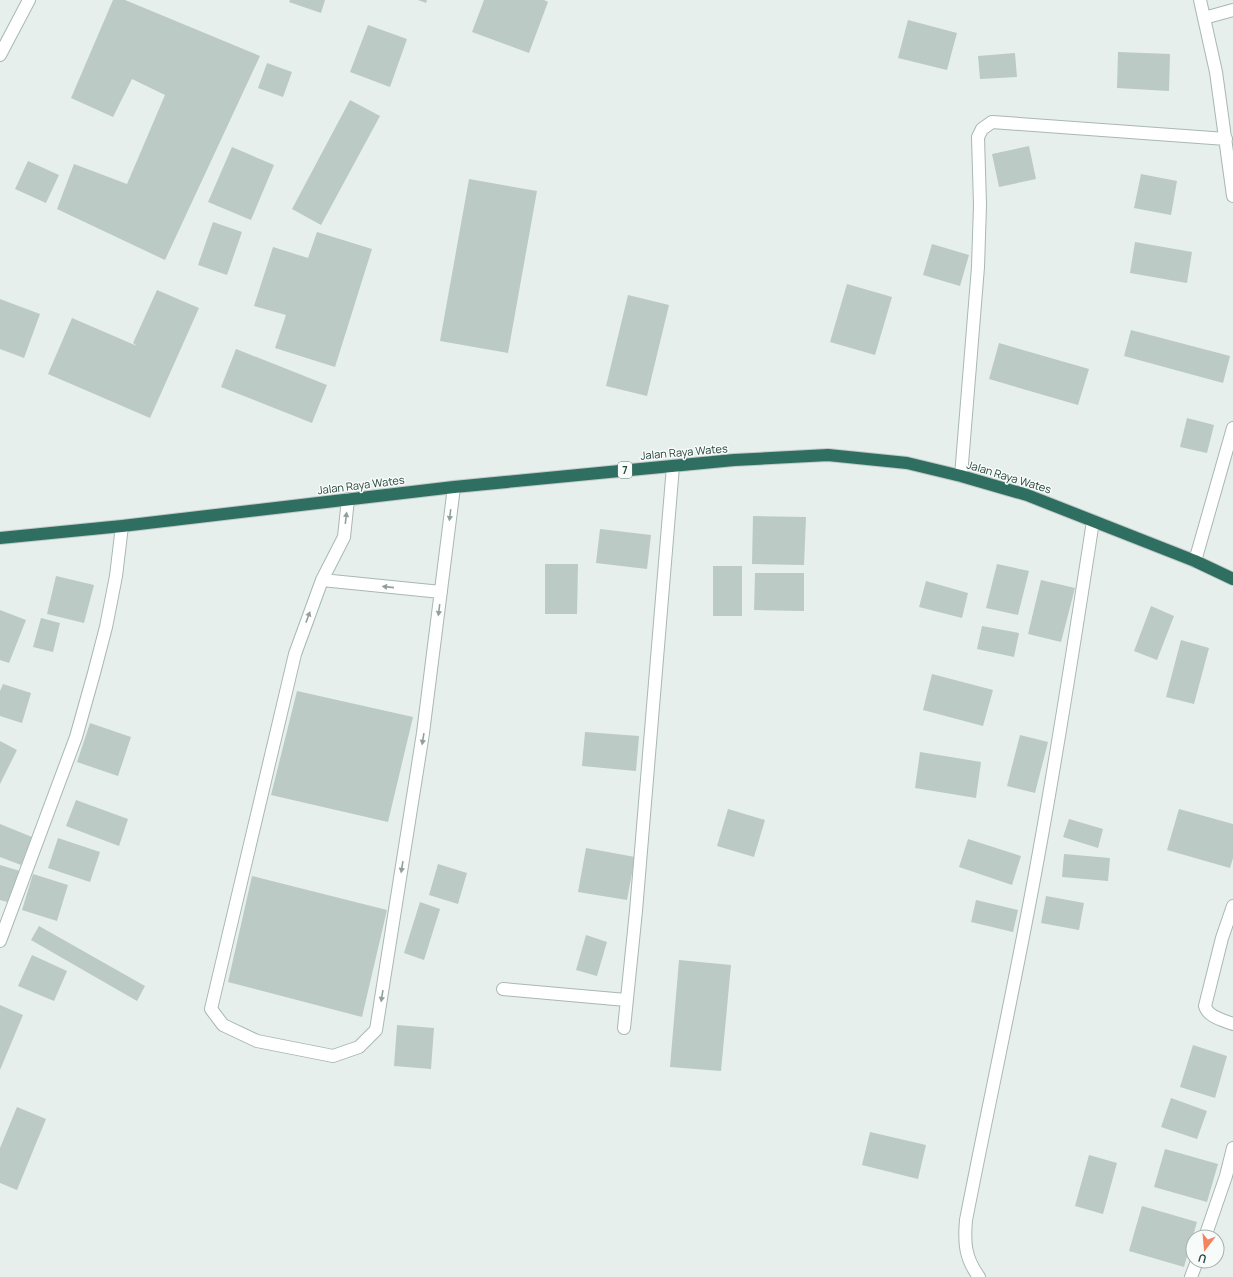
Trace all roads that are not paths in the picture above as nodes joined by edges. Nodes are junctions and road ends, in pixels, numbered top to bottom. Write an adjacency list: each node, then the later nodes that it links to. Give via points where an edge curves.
1 (29, 0): 5 (street)
2 (1200, 0): 4 (street)
3 (1233, 10): 4 (street)
4 (1204, 18): 6 (street, via 1216,72)
5 (0, 56)
6 (1226, 139): 7 (street); 10 (street, via 992,122 982,129 978,137 978,267)
7 (1233, 196)
8 (1233, 428): 16 (street)
9 (673, 466): 10 (highway, Jalan Raya Wates / 7, via 828,455 907,463); 11 (highway, Jalan Raya Wates / 7); 23 (street, via 636,911)
10 (961, 476): 13 (highway, Jalan Raya Wates / 7, via 1027,495)
11 (454, 487): 12 (highway, Jalan Raya Wates / 7); 19 (street, one-way to 19)
12 (348, 499): 14 (highway, Jalan Raya Wates / 7); 18 (street, one-way to 12, via 344,537)
13 (1093, 521): 16 (highway, Jalan Raya Wates / 7); 28 (street, via 1061,731 1039,854 966,1220 964,1240 971,1265)
14 (122, 526): 15 (highway, Jalan Raya Wates / 7); 21 (street, via 106,627 76,737)
15 (0, 538)
16 (1195, 562): 17 (highway, Jalan Raya Wates / 7)
17 (1233, 579)
18 (322, 580): 19 (street, one-way to 18); 19 (street, one-way to 18, via 423,734 376,1030 359,1047 334,1056 257,1041 223,1026 210,1009 295,654)
19 (441, 592)
20 (1233, 906): 24 (street, via 1205,1006 1210,1014)
21 (0, 941)
22 (503, 989): 23 (street)
23 (626, 1000): 25 (street)
24 (1233, 1024)
25 (624, 1028)
26 (1233, 1148): 27 (street)
27 (1208, 1229)
28 (979, 1277)

